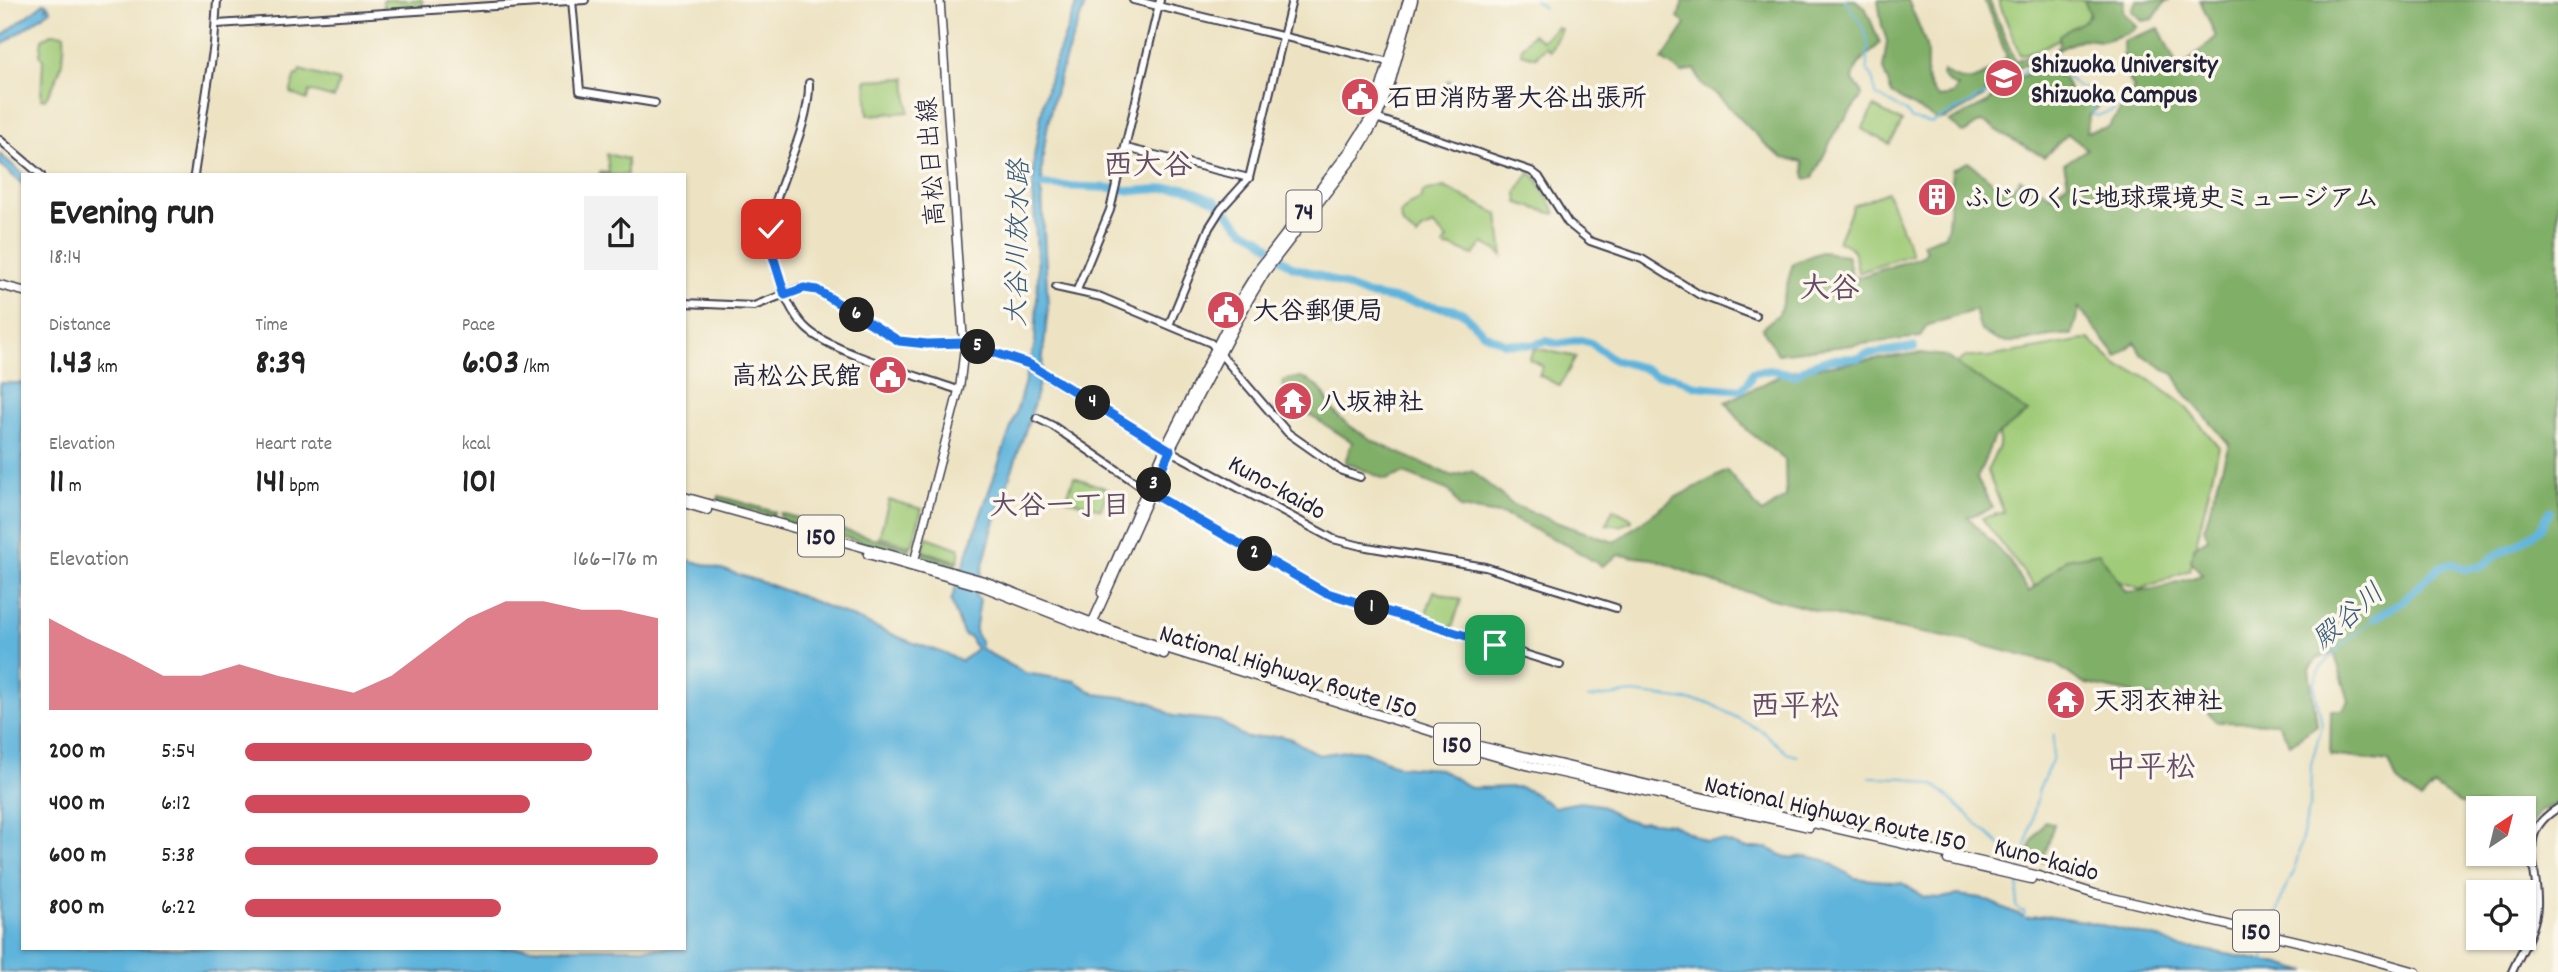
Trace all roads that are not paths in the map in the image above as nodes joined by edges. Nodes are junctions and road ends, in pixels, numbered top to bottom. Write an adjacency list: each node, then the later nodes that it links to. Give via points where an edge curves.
1 (217, 0): 10 (street)
2 (572, 0): 3 (street); 10 (street); 14 (street, via 580,91)
3 (585, 0)
4 (940, 0): 29 (main road, 高松日出線)
5 (1133, 0): 9 (street)
6 (1292, 0): 11 (street)
7 (1408, 0): 12 (main road, 74)
8 (1413, 0): 15 (main road, 74, via 1390,85)
9 (1159, 3): 11 (street); 17 (street)
10 (217, 24): 19 (street)
11 (1283, 36): 12 (street); 20 (street)
12 (1390, 62): 15 (main road, 74)
13 (809, 83): 25 (street, via 807,107 772,222 773,256)
14 (655, 103)
15 (1375, 117): 27 (street, via 1531,171 1568,223 1590,241 1642,259 1705,297); 30 (main road, 74, via 1249,284)
16 (0, 140): 18 (street)
17 (1126, 148): 20 (street); 23 (street, via 1110,210)
18 (39, 173)
19 (194, 173)
20 (1249, 178): 28 (street, via 1209,229)
21 (1056, 287): 23 (street)
22 (0, 288): 24 (main road)
23 (1077, 290): 28 (street)
24 (21, 293)
25 (785, 295): 26 (street, Kuno-kaido, via 748,306); 29 (street, Kuno-kaido, via 804,288 817,290 899,341); 31 (street, via 797,318 819,339)
26 (686, 303)
27 (1756, 316)
28 (1169, 325): 30 (street)
29 (964, 343): 31 (main road); 33 (street, Kuno-kaido, via 1048,375)
30 (1218, 350): 33 (main road, 74); 34 (street, via 1288,433 1342,471)
31 (958, 390): 38 (main road)
32 (1037, 418): 35 (street)
33 (1167, 449): 35 (main road, 74); 39 (street, Kuno-kaido, via 1333,539 1485,567)
34 (1360, 477)
35 (1148, 491): 40 (main road, 74); 41 (street, via 1324,592)
36 (686, 498): 38 (main road, National Highway Route 150 / 150)
37 (686, 504): 38 (main road, National Highway Route 150 / 150)
38 (913, 564): 40 (main road, National Highway Route 150 / 150, via 978,582)
39 (1616, 608)
40 (1091, 625): 42 (main road, National Highway Route 150 / 150); 44 (main road, National Highway Route 150 / 150, via 1227,674 1496,757)
41 (1560, 665)
42 (1461, 741): 44 (main road, Kuno-kaido / 150, via 1982,862)
43 (2558, 808): 46 (street, via 2535,830 2536,918)
44 (2095, 894): 45 (main road, Kuno-kaido / 150)
45 (2416, 972)
46 (2512, 972)

